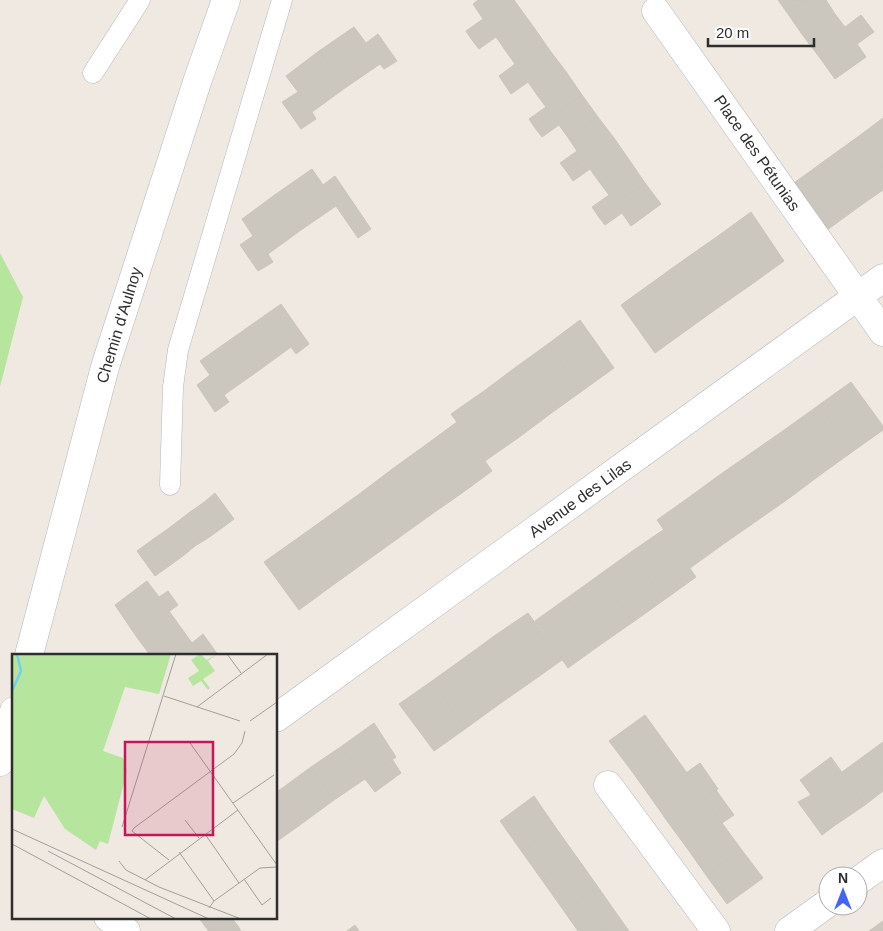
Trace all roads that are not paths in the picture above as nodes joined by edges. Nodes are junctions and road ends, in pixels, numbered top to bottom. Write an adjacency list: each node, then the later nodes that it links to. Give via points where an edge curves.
1 (140, 0): 5 (lane)
2 (226, 0): 10 (street, Chemin d'Aulnoy, via 200,71 106,367)
3 (282, 0): 9 (lane, via 178,350 173,387)
4 (656, 11): 7 (street, Place des Pétunias)
5 (93, 73)
6 (883, 278): 7 (street, Avenue des Lilas)
7 (858, 296): 8 (street, Place des Pétunias); 11 (street, Avenue des Lilas)
8 (883, 332)
9 (170, 485)
10 (29, 654)
11 (278, 717)
12 (12, 718): 13 (street)
13 (0, 762)
14 (608, 784): 21 (street)
15 (883, 863): 16 (street)
16 (868, 874)
17 (818, 912): 19 (street)
18 (109, 918): 20 (street)
19 (799, 928)
20 (126, 931)
21 (716, 931)

